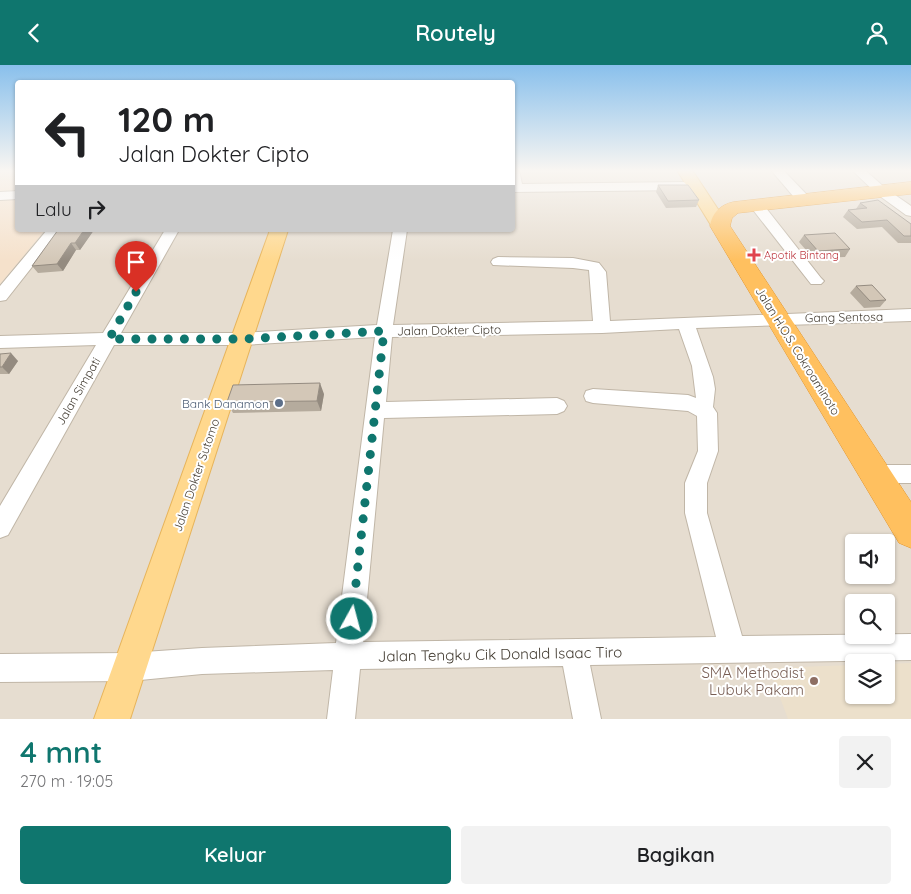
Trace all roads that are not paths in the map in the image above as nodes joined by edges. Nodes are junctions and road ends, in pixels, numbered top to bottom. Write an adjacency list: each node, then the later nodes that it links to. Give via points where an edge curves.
1 (710, 201): 6 (main road)
2 (800, 201): 4 (highway)
3 (895, 201): 5 (street)
4 (756, 206): 6 (highway); 12 (street)
5 (911, 212)
6 (727, 217): 15 (highway, Jalan H.O.S. Cokroaminoto)
7 (52, 232): 13 (street)
8 (171, 232): 19 (street, Jalan Simpati)
9 (279, 232): 20 (main road, Jalan Dokter Sutomo)
10 (400, 232): 18 (street)
11 (498, 262): 17 (street, via 594,266 598,272)
12 (816, 281)
13 (0, 295)
14 (911, 315): 15 (street, Gang Sentosa)
15 (778, 319): 16 (street, Jalan Dokter Cipto); 26 (highway, Jalan H.O.S. Cokroaminoto)
16 (685, 323): 17 (street, Jalan Dokter Cipto); 25 (street, via 703,375)
17 (602, 327): 18 (street, Jalan Dokter Cipto)
18 (384, 331): 20 (street, Jalan Dokter Cipto); 24 (street)
19 (109, 339): 20 (street, Jalan Dokter Cipto); 21 (street, Jalan Dokter Cipto); 28 (street, Jalan Simpati)
20 (243, 339): 34 (main road, Jalan Dokter Sutomo)
21 (0, 342)
22 (593, 396): 25 (street, via 688,403)
23 (557, 406): 24 (street)
24 (376, 410): 33 (street)
25 (704, 410): 31 (street, via 708,451 696,483 696,513)
26 (875, 474): 27 (street); 29 (highway, Jalan H.O.S. Cokroaminoto)
27 (911, 475)
28 (0, 527)
29 (911, 532)
30 (911, 647): 31 (street, Jalan Tengku Cik Donald Isaac Tiro)
31 (733, 650): 32 (street, Jalan Tengku Cik Donald Isaac Tiro)
32 (574, 653): 33 (street, Jalan Tengku Cik Donald Isaac Tiro); 38 (street)
33 (348, 657): 34 (street, Jalan Tengku Cik Donald Isaac Tiro, via 202,661); 37 (street)
34 (130, 667): 35 (street, Jalan Tengku Cik Donald Isaac Tiro); 36 (main road, Jalan Dokter Sutomo)
35 (0, 668)
36 (112, 719)
37 (341, 719)
38 (587, 719)

